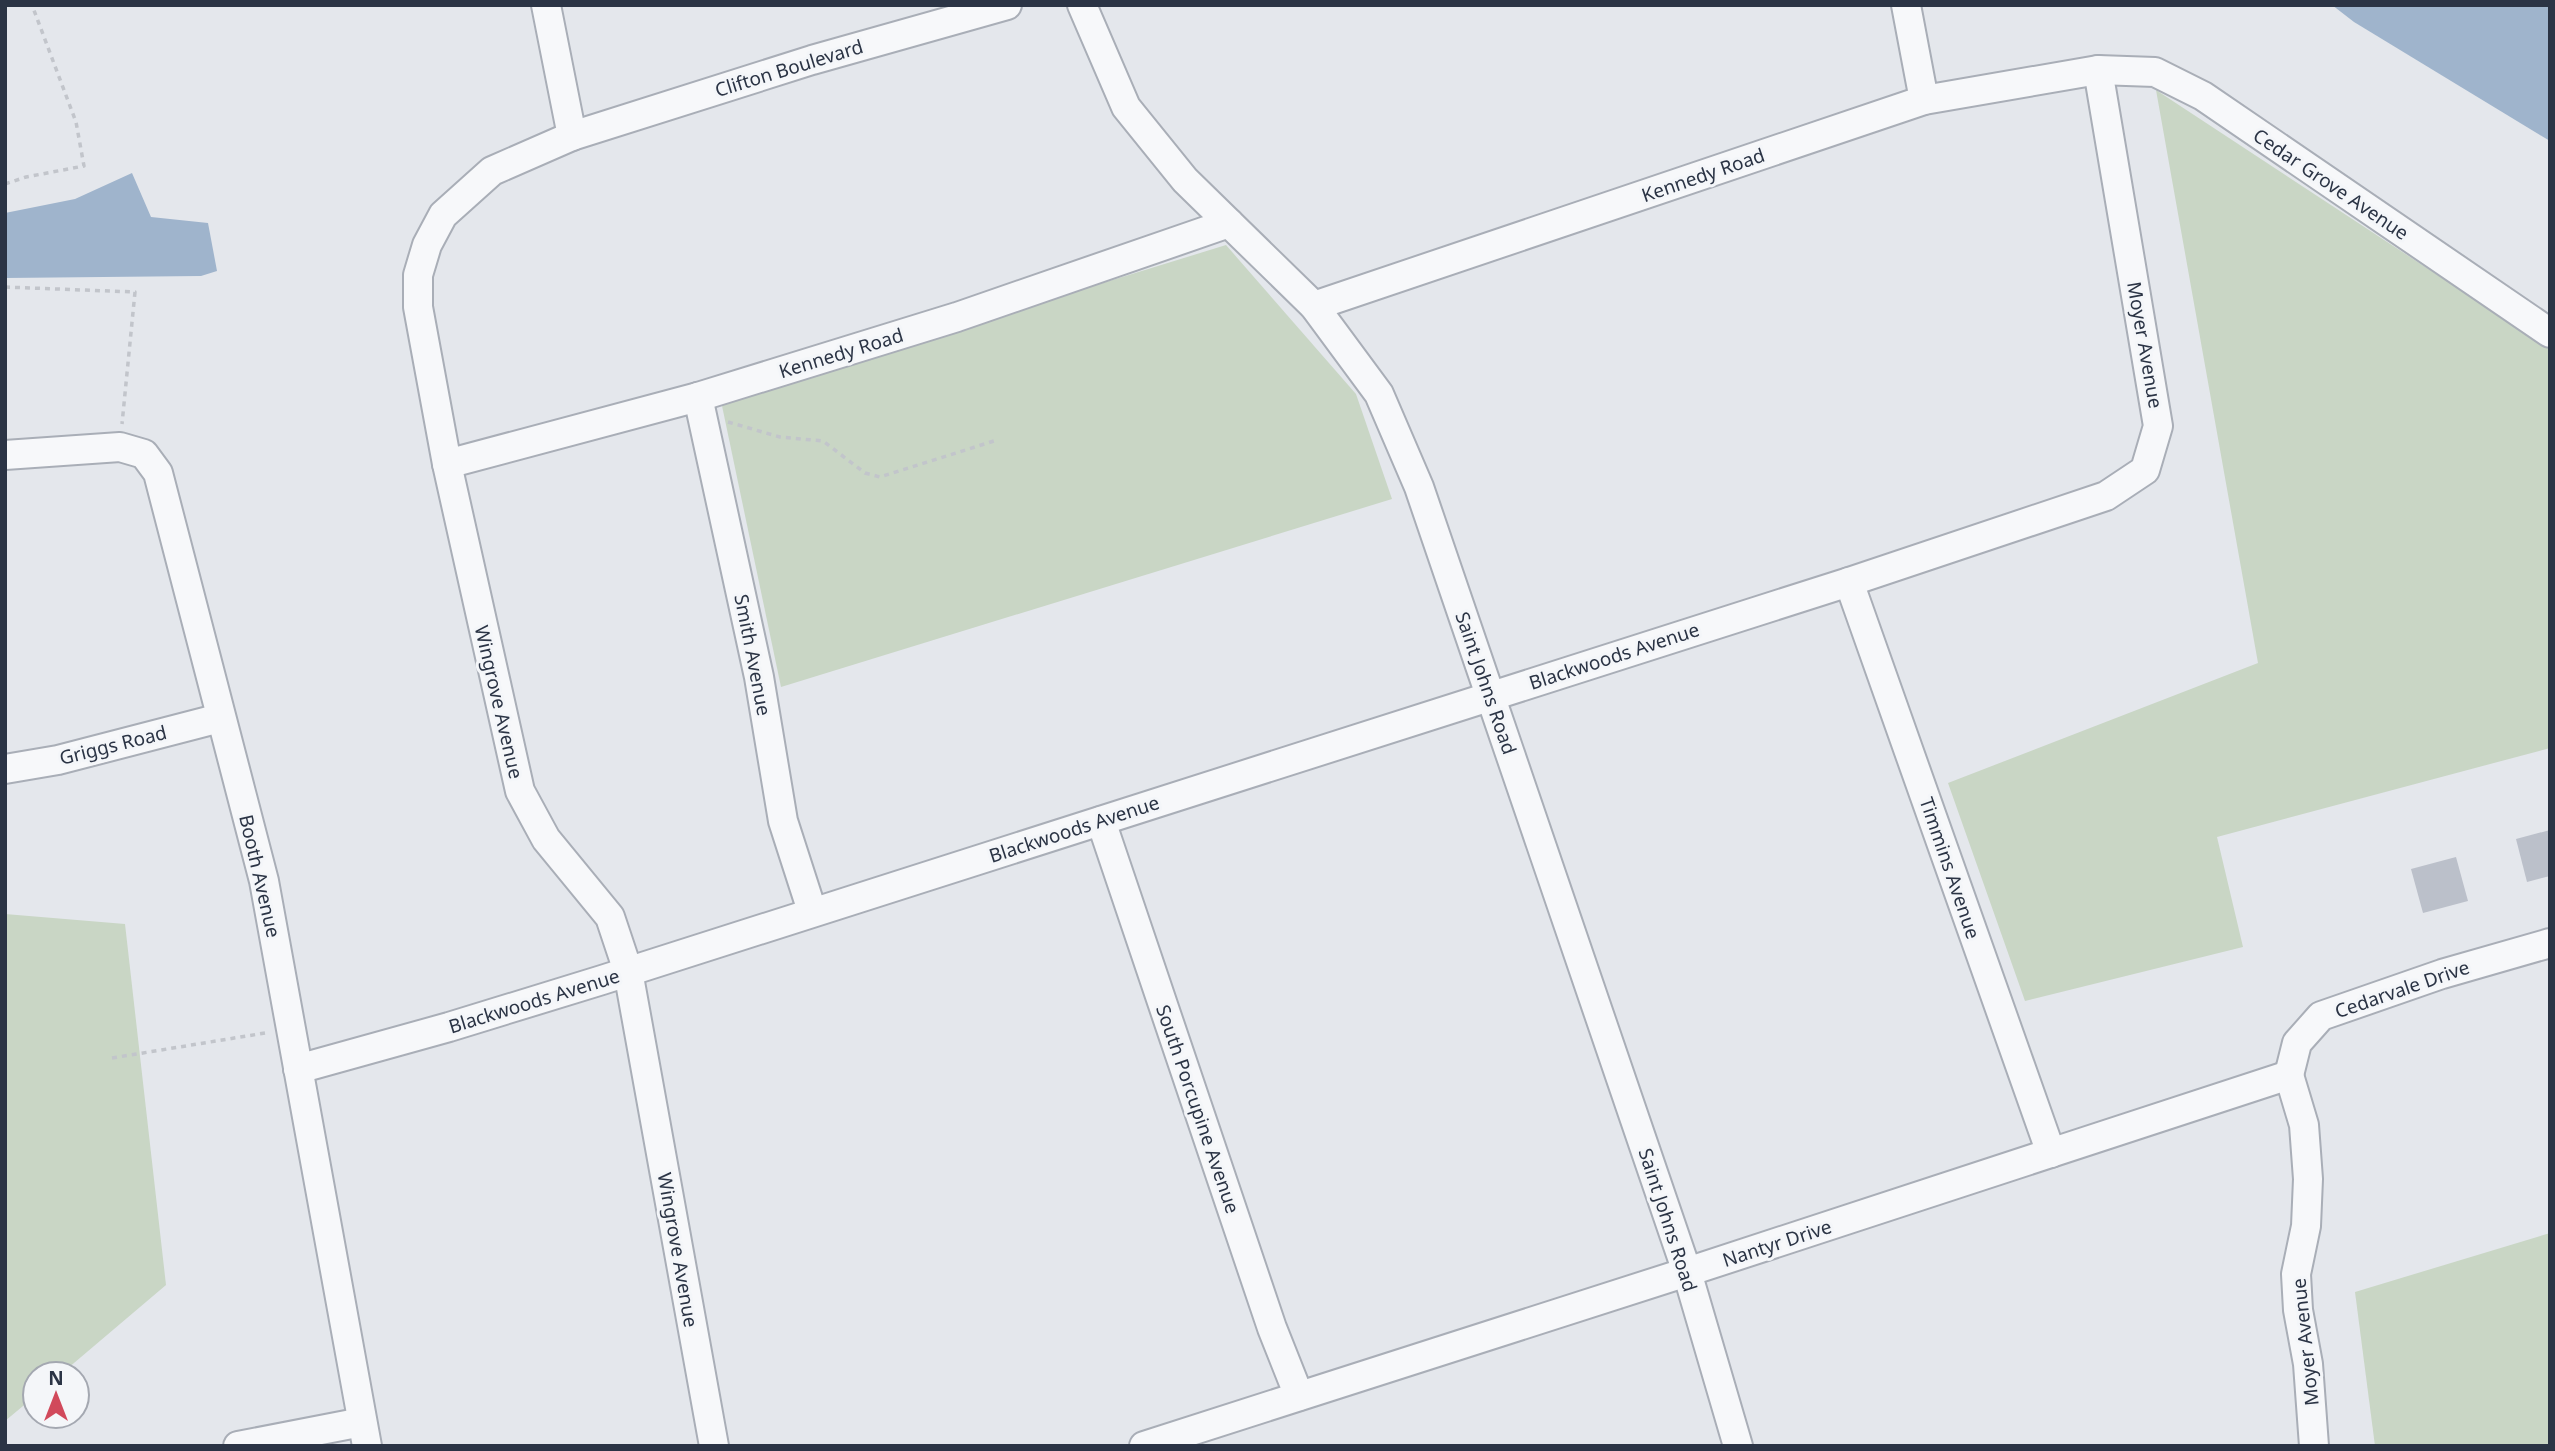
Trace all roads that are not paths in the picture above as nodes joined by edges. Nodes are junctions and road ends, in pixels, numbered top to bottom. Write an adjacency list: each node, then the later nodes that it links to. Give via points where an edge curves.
1 (546, 5): 7 (street)
2 (1007, 5): 7 (street, Clifton Boulevard, via 812,60)
3 (1082, 5): 8 (street, Saint Johns Road, via 1126,107 1185,180)
4 (1906, 5): 6 (street)
5 (2098, 70): 6 (street, Kennedy Road); 10 (street, Cedar Grove Avenue, via 2155,72 2203,96); 14 (street, Moyer Avenue, via 2158,426 2145,470 2106,496)
6 (1924, 100): 9 (street, Kennedy Road)
7 (572, 136): 13 (street, Wingrove Avenue, via 492,171 443,215 427,245 418,275 418,307)
8 (1229, 223): 9 (street, Saint Johns Road); 11 (street, Kennedy Road)
9 (1314, 306): 15 (street, Saint Johns Road, via 1379,394 1419,488)
10 (2550, 333)
11 (700, 406): 13 (street, Kennedy Road); 19 (street, Smith Avenue, via 759,677 783,821)
12 (5, 455): 16 (street, Booth Avenue, via 120,447 144,454 158,474)
13 (447, 464): 21 (street, Wingrove Avenue, via 520,791 545,839 610,917)
14 (1849, 582): 15 (street, Blackwoods Avenue); 24 (street, Timmins Avenue)
15 (1490, 695): 18 (street, Blackwoods Avenue); 25 (street, Saint Johns Road)
16 (220, 718): 17 (street, Griggs Road); 22 (street, Booth Avenue, via 264,881)
17 (5, 769)
18 (1101, 821): 19 (street, Blackwoods Avenue); 26 (street, South Porcupine Avenue)
19 (812, 911): 21 (street, Blackwoods Avenue)
20 (2550, 943): 23 (street, Cedarvale Drive, via 2321,1016 2297,1043)
21 (628, 971): 22 (street, Blackwoods Avenue); 29 (street, Wingrove Avenue)
22 (298, 1069): 27 (street, Booth Avenue)
23 (2289, 1074): 24 (street, Nantyr Drive); 32 (street, Moyer Avenue, via 2304,1125 2308,1179 2306,1226 2296,1274)
24 (2051, 1153): 25 (street, Nantyr Drive)
25 (1687, 1272): 26 (street, Nantyr Drive); 31 (street, Saint Johns Road)
26 (1299, 1396): 30 (street, Nantyr Drive)
27 (365, 1434): 28 (street)
28 (239, 1446)
29 (714, 1446)
30 (1144, 1446)
31 (1738, 1446)
32 (2314, 1446)

